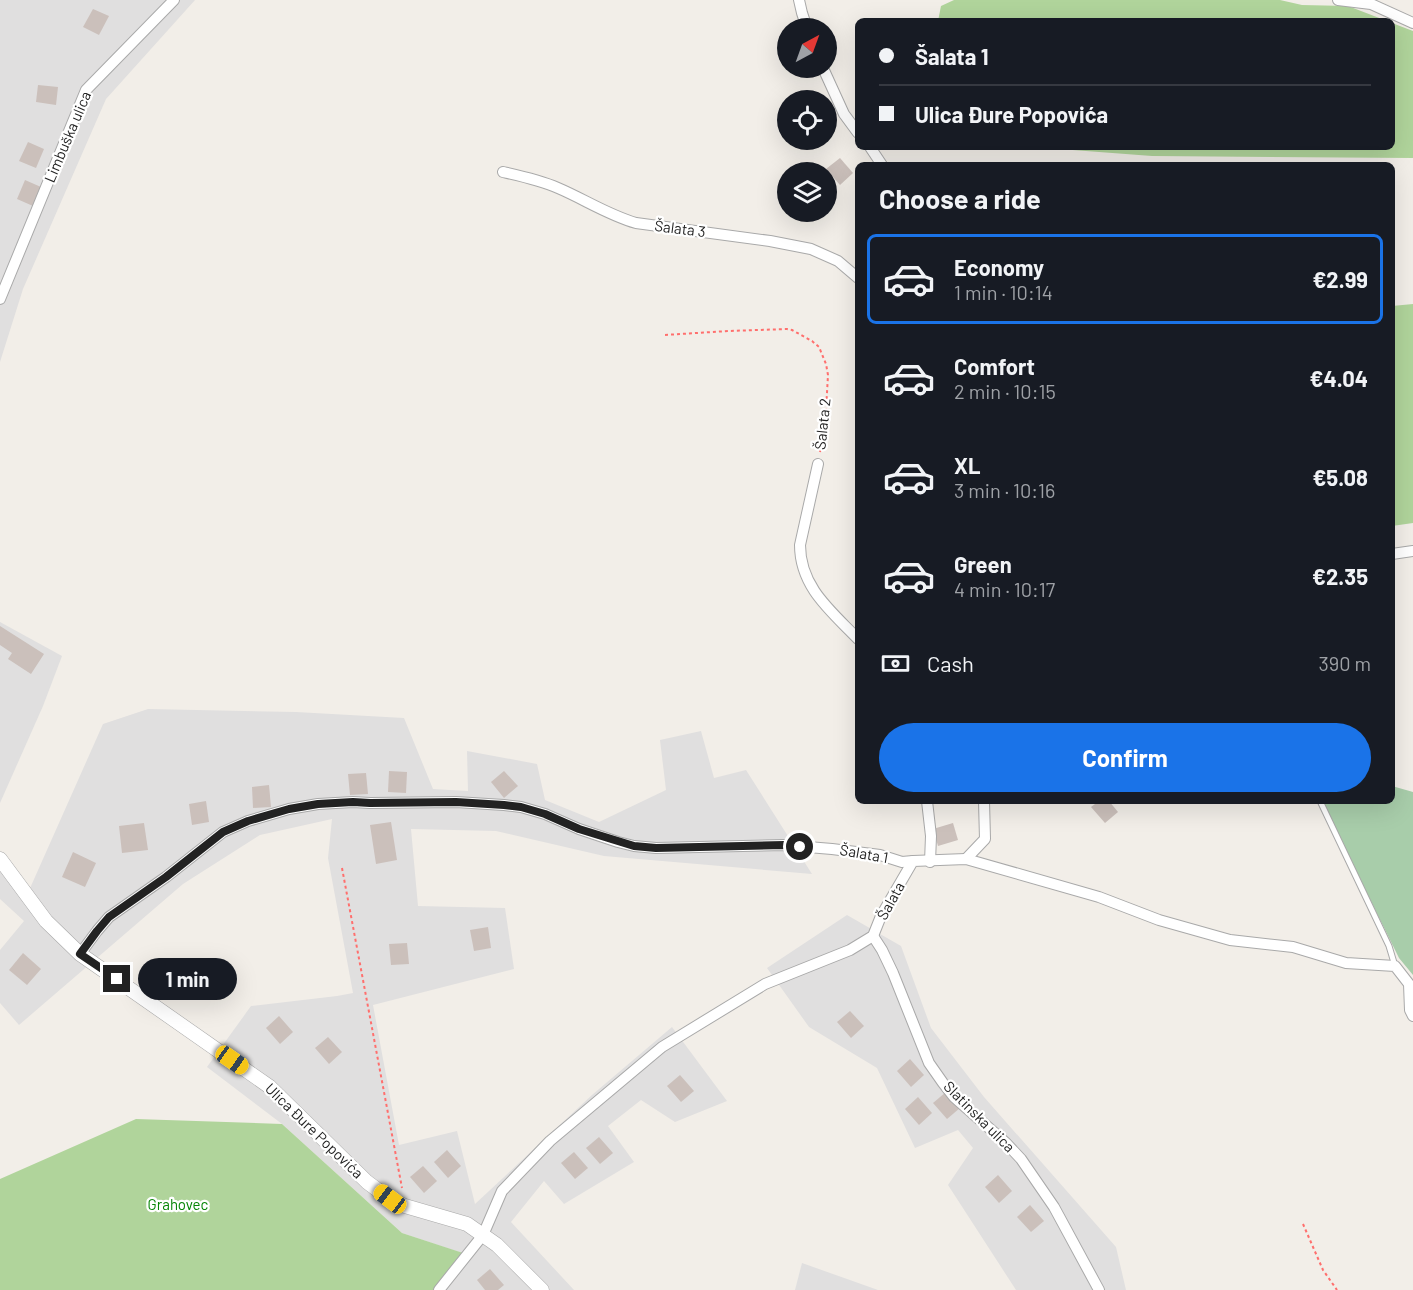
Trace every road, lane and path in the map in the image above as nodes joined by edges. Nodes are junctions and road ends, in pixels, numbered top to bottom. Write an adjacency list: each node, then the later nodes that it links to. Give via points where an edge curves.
1 (174, 0): 10 (street, Limbuška ulica, via 86,90)
2 (800, 0): 4 (street)
3 (1338, 0): 5 (street, via 1371,4)
4 (803, 18)
5 (1413, 23)
6 (828, 78): 7 (street)
7 (855, 129)
8 (503, 172): 9 (street, Šalata 3, via 558,188 636,223 811,249 838,261)
9 (855, 275)
10 (0, 299)
11 (665, 335): 12 (path, Šalata 2, via 787,329 812,341 819,347 828,375)
12 (818, 464): 15 (street, Šalata 2, via 800,545 802,566 824,604)
13 (1413, 551): 14 (street)
14 (1395, 554)
15 (855, 636)
16 (927, 804): 22 (street)
17 (984, 804): 20 (street, via 985,839)
18 (1321, 804): 26 (lane)
19 (0, 859): 25 (street, Ulica Đure Popovića, via 46,921)
20 (966, 859): 22 (street); 26 (street, via 1230,940 1293,947 1346,963)
21 (913, 861): 22 (street); 24 (street, Šalata); 25 (street, Šalata 1, via 784,845 634,846 545,814 504,805 318,804 248,821 223,832 109,917)
22 (930, 861)
23 (342, 868): 28 (path)
24 (873, 936): 30 (street, Šalata, via 850,950 765,984 662,1047 550,1141 502,1191); 33 (street, Slatinska ulica, via 893,973 929,1063 954,1096 1021,1159 1054,1207)
25 (80, 954): 28 (street, Ulica Đure Popovića, via 270,1087 367,1182)
26 (1395, 966): 27 (street, via 1409,984)
27 (1413, 1016)
28 (405, 1206): 30 (street, Ulica Đure Popovića, via 467,1224)
29 (1303, 1224): 34 (path, via 1323,1270)
30 (483, 1235): 31 (street, Šalata); 32 (street)
31 (439, 1290)
32 (542, 1290)
33 (1099, 1290)
34 (1337, 1290)

